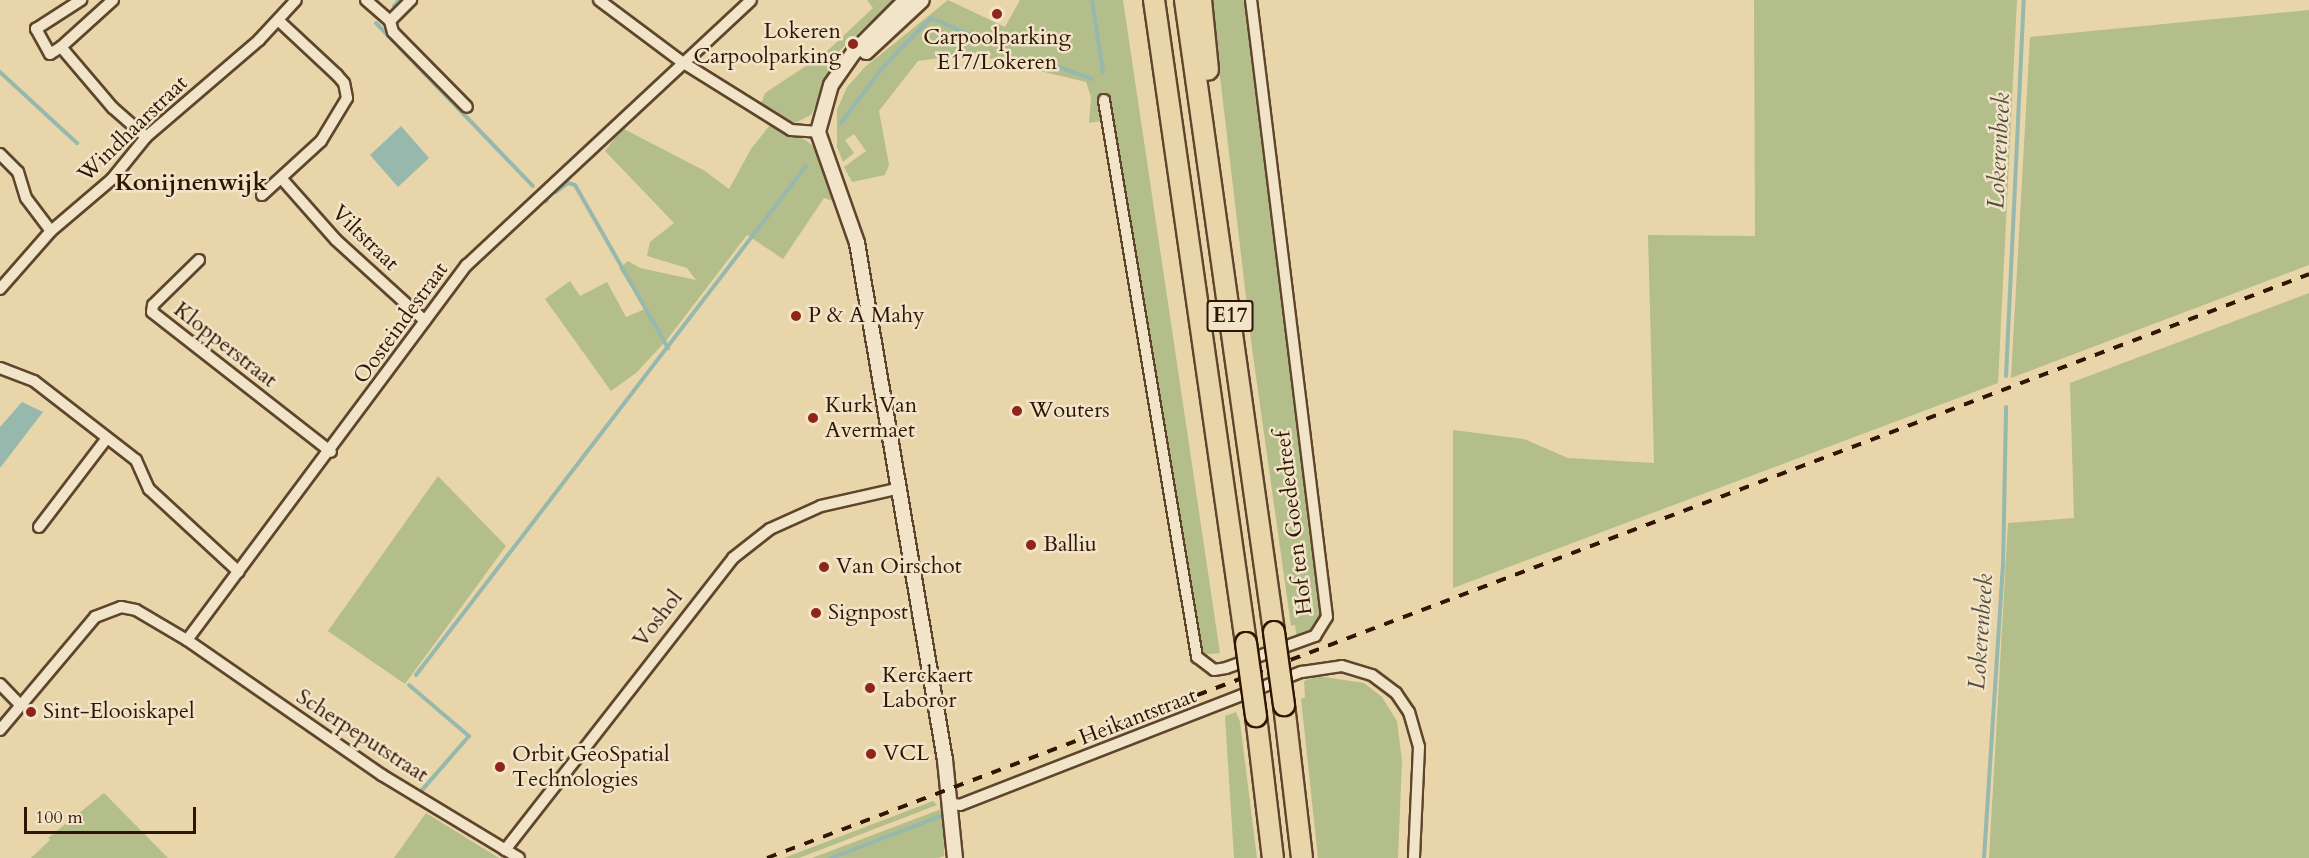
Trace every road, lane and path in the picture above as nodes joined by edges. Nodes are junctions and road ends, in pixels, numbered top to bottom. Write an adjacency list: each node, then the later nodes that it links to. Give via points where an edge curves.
1 (81, 0): 16 (street, via 36,29 50,54)
2 (113, 0): 16 (street)
3 (296, 0): 14 (street, Windhaarstraat)
4 (366, 0): 15 (street)
5 (411, 0): 15 (street)
6 (599, 0): 17 (street)
7 (751, 0): 17 (street, Oosteindestraat)
8 (906, 0): 18 (street)
9 (922, 0): 18 (street, via 906,18)
10 (1154, 0): 45 (highway, E17, bridge)
11 (1185, 0): 21 (highway, E17)
12 (1201, 0): 21 (highway, via 1209,82)
13 (1251, 0): 19 (street, Hof ten Goededreef, via 1327,617 1315,636 1226,668 1214,670 1197,657)
14 (279, 21): 23 (street, Windhaarstraat); 25 (street, via 337,75 347,91 347,99 321,141)
15 (390, 21): 20 (street, via 393,32)
16 (61, 47): 23 (street, via 113,108)
17 (682, 62): 22 (street, via 791,130); 30 (street, Oosteindestraat, via 484,245)
18 (840, 71): 22 (street, via 827,93)
19 (1104, 100)
20 (467, 107)
21 (1204, 129): 46 (highway, E17, bridge)
22 (818, 132): 34 (street, via 857,243)
23 (146, 137): 27 (street, Windhaarstraat, via 112,178)
24 (0, 154): 27 (street, via 18,172 26,198)
25 (282, 179): 26 (street); 30 (street, Viltstraat, via 336,240)
26 (262, 195)
27 (51, 231): 29 (street, Windhaarstraat)
28 (199, 260): 33 (street, Klopperstraat, via 153,305 152,312)
29 (0, 289)
30 (425, 321): 33 (street, Oosteindestraat)
31 (0, 369): 32 (street, via 34,381)
32 (107, 438): 35 (street); 36 (street, via 136,460 149,489)
33 (331, 452): 36 (street, Oosteindestraat)
34 (900, 488): 41 (street); 42 (street, Voshol, via 821,506 770,529 733,558)
35 (39, 527)
36 (239, 572): 37 (street, Oosteindestraat)
37 (188, 640): 39 (street, Scherpeputstraat, via 136,610 121,607 107,611 95,617); 42 (street, Scherpeputstraat, via 382,775)
38 (0, 684): 39 (street)
39 (20, 705): 40 (street, Scherpeputstraat)
40 (0, 730)
41 (949, 803): 44 (street); 47 (street, Heikantstraat, via 960,805 1302,672 1341,666 1372,675 1396,693 1409,712 1419,747)
42 (505, 850): 43 (street, Scherpeputstraat)
43 (519, 858)
44 (955, 858)
45 (1273, 858)
46 (1302, 858)
47 (1414, 858)

